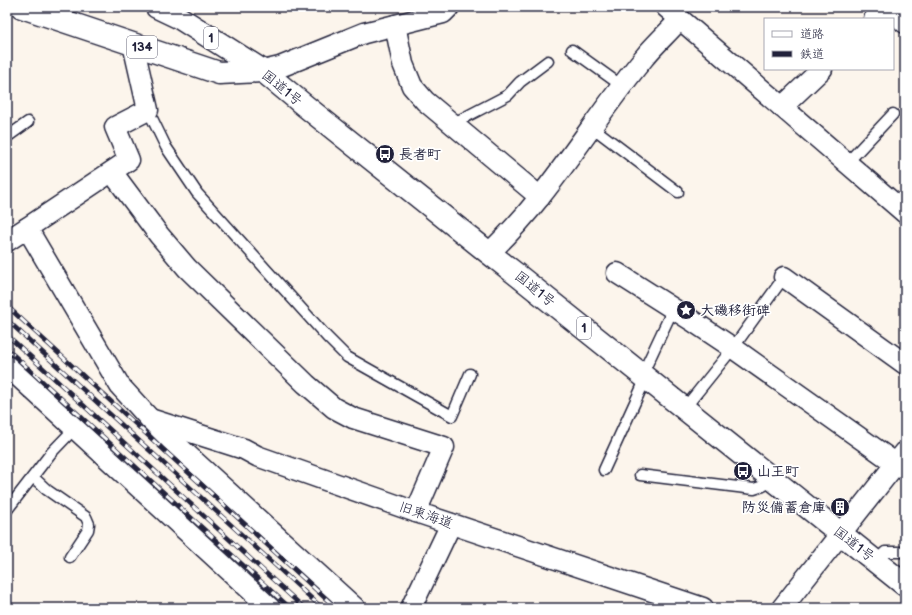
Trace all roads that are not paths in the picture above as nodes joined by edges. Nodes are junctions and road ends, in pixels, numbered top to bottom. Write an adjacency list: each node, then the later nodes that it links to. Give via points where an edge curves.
1 (22, 7): 9 (highway, 134)
2 (157, 7): 13 (highway, 国道1号 / 1, via 178,17)
3 (450, 7): 8 (street, via 443,13)
4 (887, 7): 6 (street); 7 (street)
5 (673, 13): 14 (street); 15 (street)
6 (875, 18)
7 (905, 24)
8 (395, 25): 13 (street, via 364,33 280,67); 19 (street, via 403,64 412,86)
9 (133, 44): 13 (highway, 134, via 219,73); 16 (street)
10 (572, 50): 14 (lane)
11 (548, 61): 19 (lane, via 520,82 508,95)
12 (821, 70): 15 (street)
13 (263, 71): 29 (highway, 国道1号 / 1)
14 (622, 86): 20 (street)
15 (782, 107): 22 (street)
16 (148, 110): 23 (street, via 116,127 129,160); 36 (lane, via 166,147 196,193 347,357 452,416)
17 (893, 114): 22 (lane)
18 (28, 122): 21 (lane)
19 (452, 124): 25 (street)
20 (592, 127): 24 (lane); 25 (street)
21 (7, 137)
22 (848, 163): 26 (street)
23 (112, 172): 27 (street); 47 (street, via 187,268 334,408 353,418 444,447)
24 (678, 192)
25 (540, 197): 29 (street)
26 (905, 213)
27 (27, 228): 28 (street); 39 (street, via 120,386)
28 (7, 241)
29 (489, 253): 37 (highway, 国道1号 / 1)
30 (617, 273): 32 (street)
31 (784, 277): 33 (lane); 34 (street)
32 (673, 309): 33 (street); 37 (lane)
33 (733, 348): 38 (lane); 41 (street)
34 (905, 364)
35 (8, 367): 40 (street)
36 (470, 374)
37 (644, 376): 38 (highway, 国道1号 / 1); 42 (lane)
38 (684, 409): 45 (highway, 国道1号 / 1)
39 (150, 419): 47 (street, 旧東海道, via 244,449 257,456); 55 (street)
40 (75, 428): 43 (lane); 54 (street)
41 (902, 462): 49 (street)
42 (604, 470)
43 (33, 476): 46 (lane); 51 (lane, via 47,490 86,517 88,530)
44 (640, 476): 45 (lane, via 754,489)
45 (773, 480): 49 (highway, 国道1号 / 1)
46 (7, 510)
47 (416, 512): 48 (street, 旧東海道)
48 (451, 524): 56 (street); 57 (street, 旧東海道)
49 (841, 533): 52 (highway, 国道1号 / 1); 58 (street)
50 (905, 553): 52 (lane, via 885,552)
51 (70, 558)
52 (876, 561): 53 (highway, 国道1号 / 1)
53 (905, 585)
54 (270, 608)
55 (355, 608)
56 (411, 608)
57 (703, 608)
58 (782, 608)

